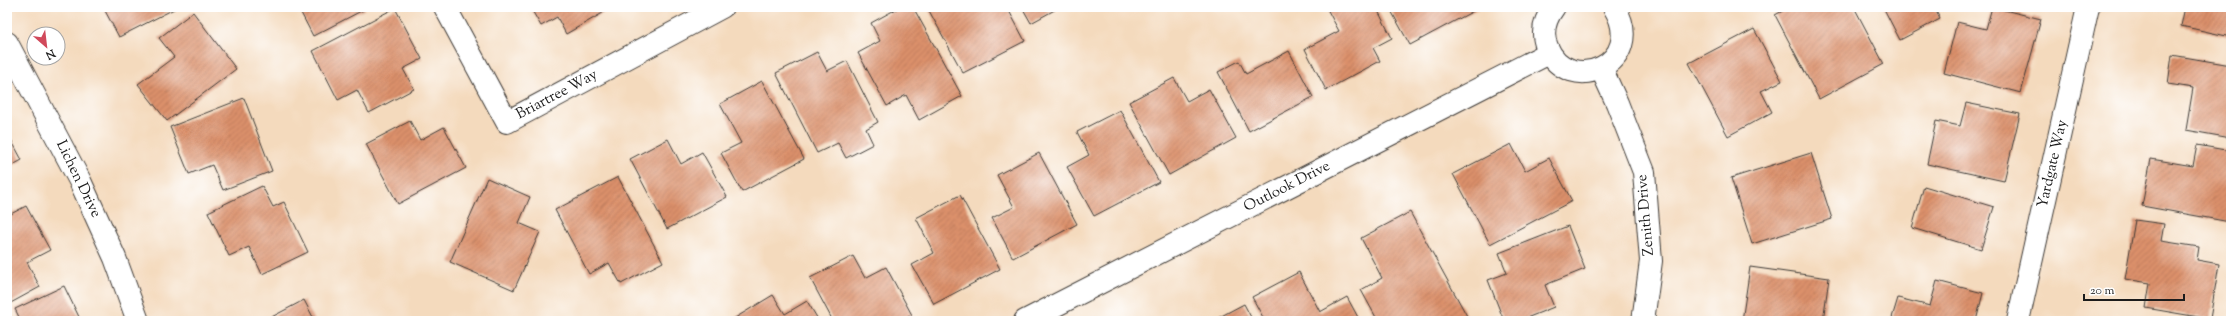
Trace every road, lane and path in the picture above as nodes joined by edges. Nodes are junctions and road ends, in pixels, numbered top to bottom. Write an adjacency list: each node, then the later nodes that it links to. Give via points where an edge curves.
1 (445, 7): 2 (street, Briartree Way, via 506,122)
2 (722, 7)
3 (1554, 7): 7 (street, via 1547,16 1544,29 1544,42)
4 (2088, 7): 12 (street, Yardgate Way)
5 (1619, 9): 8 (street, via 1624,30 1622,43 1616,56)
6 (7, 42): 9 (street, Lichen Drive, via 80,181 115,258)
7 (1549, 53): 8 (street, via 1558,64 1570,70 1582,72); 10 (street, Outlook Drive)
8 (1601, 68): 11 (street, Zenith Drive, via 1644,172 1651,261)
9 (138, 321)
10 (1025, 321)
11 (1643, 321)
12 (2018, 321)

